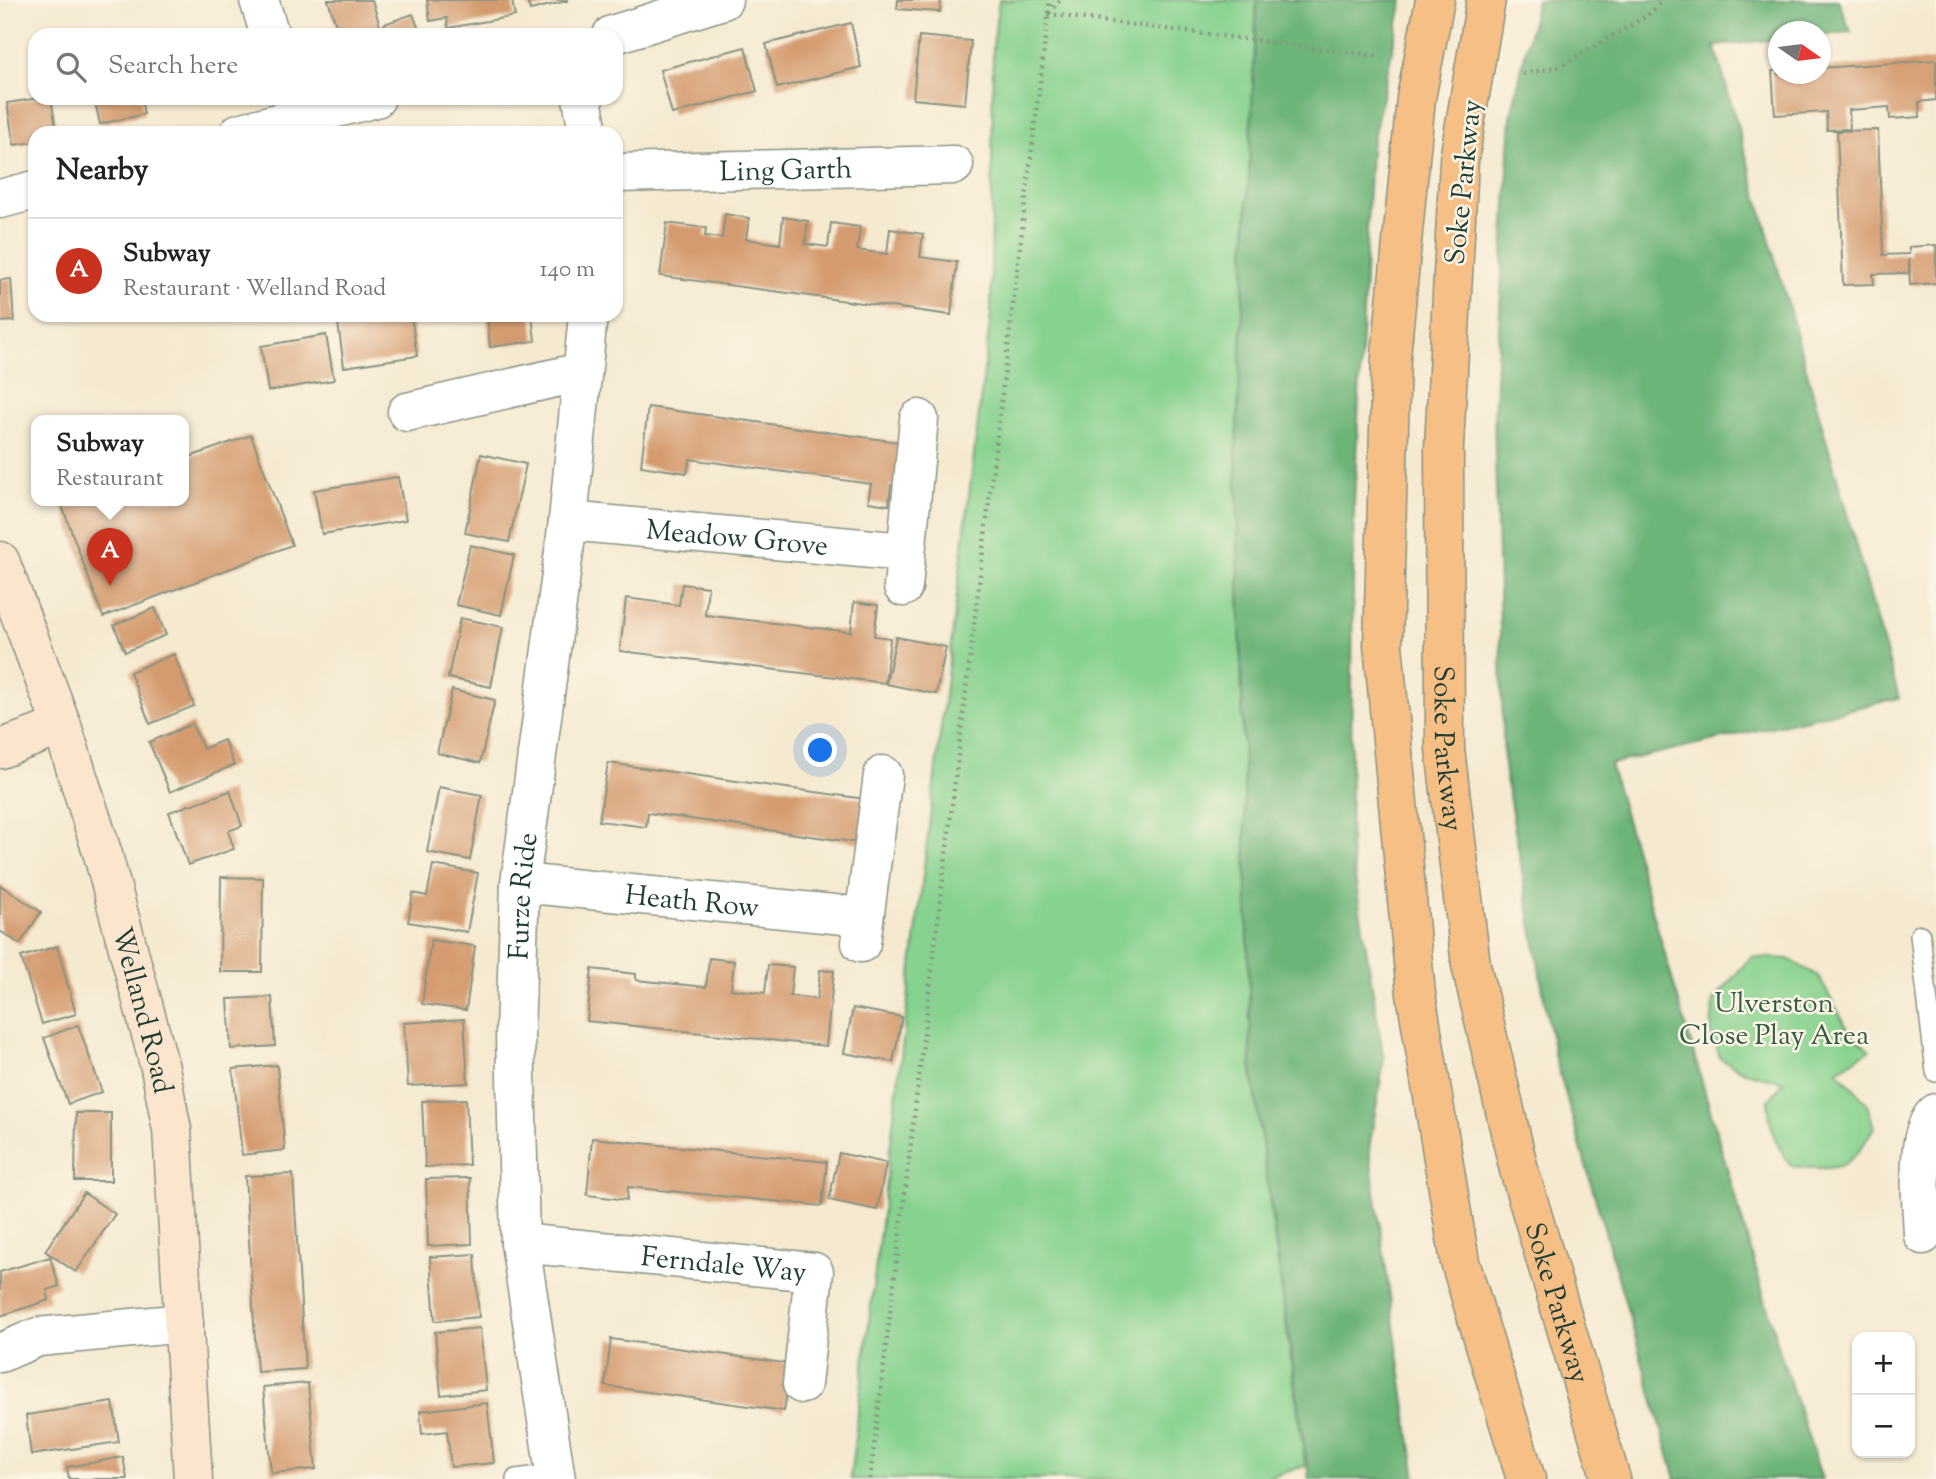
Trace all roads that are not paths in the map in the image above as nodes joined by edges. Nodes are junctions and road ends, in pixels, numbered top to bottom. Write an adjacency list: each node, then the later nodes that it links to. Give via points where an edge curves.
1 (260, 0): 5 (street)
2 (723, 0): 6 (street)
3 (1436, 0): 37 (highway, Soke Parkway, via 1416,98 1391,356 1383,645 1416,994 1460,1262)
4 (1486, 0): 38 (highway, Soke Parkway, via 1459,160 1444,447 1445,749 1471,965 1519,1171)
5 (268, 28)
6 (623, 32)
7 (316, 105): 9 (street)
8 (583, 105): 11 (street)
9 (291, 108): 10 (street)
10 (254, 126)
11 (587, 126)
12 (954, 165): 13 (street, Ling Garth)
13 (623, 173)
14 (28, 192): 15 (street)
15 (0, 199)
16 (587, 322): 17 (street, Furze Ride)
17 (580, 372): 18 (street); 20 (street, Furze Ride)
18 (407, 412)
19 (919, 419): 20 (street, Meadow Grove, via 904,570)
20 (568, 521): 25 (street, Furze Ride)
21 (0, 561): 22 (street, Welland Road)
22 (62, 726): 23 (street); 31 (street, Welland Road, via 103,855 160,1068 172,1130)
23 (0, 749)
24 (883, 775): 25 (street, Heath Row, via 862,930)
25 (520, 883): 30 (street, Furze Ride, via 515,1035)
26 (1920, 935): 27 (lane)
27 (1936, 1072)
28 (1936, 1113): 29 (street, via 1923,1142)
29 (1923, 1235)
30 (520, 1243): 33 (street, Ferndale Way, via 814,1272); 34 (street, Furze Ride)
31 (184, 1323): 32 (street, via 38,1337); 35 (street, Welland Road)
32 (0, 1353)
33 (802, 1384)
34 (556, 1477): 36 (lane)
35 (193, 1479)
36 (516, 1479)
37 (1526, 1479)
38 (1611, 1479)

